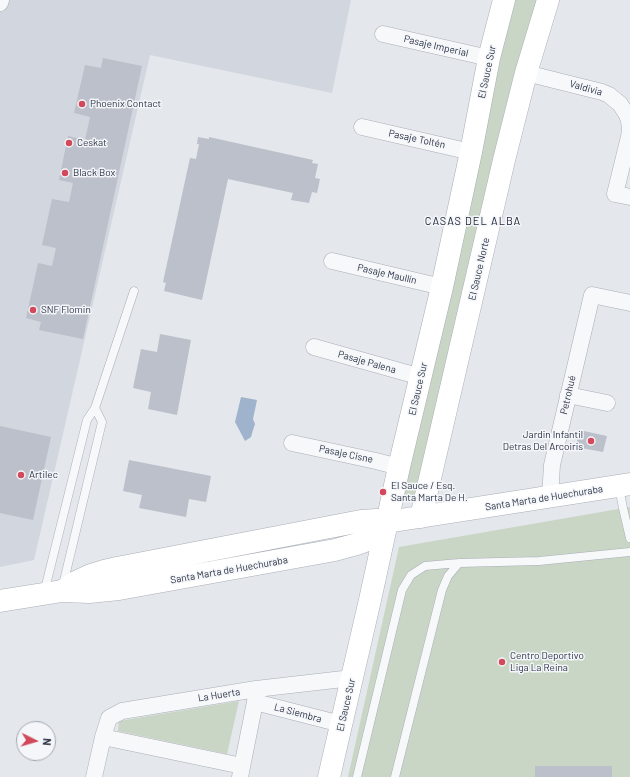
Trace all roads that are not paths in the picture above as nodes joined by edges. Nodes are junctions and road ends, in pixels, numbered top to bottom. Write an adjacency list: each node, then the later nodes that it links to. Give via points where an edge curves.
1 (504, 0): 4 (street, El Sauce Sur)
2 (548, 0): 5 (street, El Sauce Norte)
3 (383, 34): 4 (street, Pasaje Imperial)
4 (489, 58): 8 (street, El Sauce Sur)
5 (526, 73): 6 (street, Valdivia, via 602,92); 9 (street, El Sauce Norte)
6 (627, 107): 10 (street, Valdivia, via 630,129)
7 (362, 127): 8 (street, Pasaje Toltén)
8 (471, 152): 9 (street, via 486,161); 12 (street, El Sauce Sur)
9 (504, 160): 24 (street, El Sauce Norte)
10 (623, 196)
11 (332, 261): 12 (street, Pasaje Maullín)
12 (442, 287): 16 (street, El Sauce Sur)
13 (134, 291): 19 (lane)
14 (630, 303): 17 (street, Petrohué, via 592,295)
15 (314, 346): 16 (street, Pasaje Palena)
16 (421, 377): 21 (street, El Sauce Sur)
17 (568, 395): 18 (street); 23 (street, Petrohué, via 552,465)
18 (607, 403)
19 (95, 408): 29 (lane, via 87,420); 29 (lane, via 102,422)
20 (292, 443): 21 (street, Pasaje Cisne)
21 (399, 467): 25 (street, El Sauce Sur)
22 (624, 485): 23 (street, Santa Marta de Huechuraba); 26 (lane, via 623,508)
23 (550, 496): 24 (street, Santa Marta de Huechuraba)
24 (421, 517): 25 (street, Santa Marta de Huechuraba)
25 (387, 522): 29 (street, Santa Marta de Huechuraba, via 365,541 335,550 119,589); 31 (street, El Sauce Sur)
26 (630, 538)
27 (630, 552): 28 (lane, via 539,561)
28 (458, 563): 38 (lane, via 425,566 411,575 402,590); 39 (lane, via 442,590)
29 (53, 592): 30 (street, Santa Marta de Huechuraba)
30 (0, 601)
31 (352, 678): 32 (street, La Huerta); 33 (street, El Sauce Sur)
32 (256, 696): 33 (street, La Siembra); 34 (street, La Huerta, via 122,711 109,718); 35 (street)
33 (341, 724): 37 (street, El Sauce Sur)
34 (103, 737): 35 (street); 36 (street, La Huerta)
35 (241, 771)
36 (94, 777)
37 (329, 777)
38 (357, 777)
39 (395, 777)

